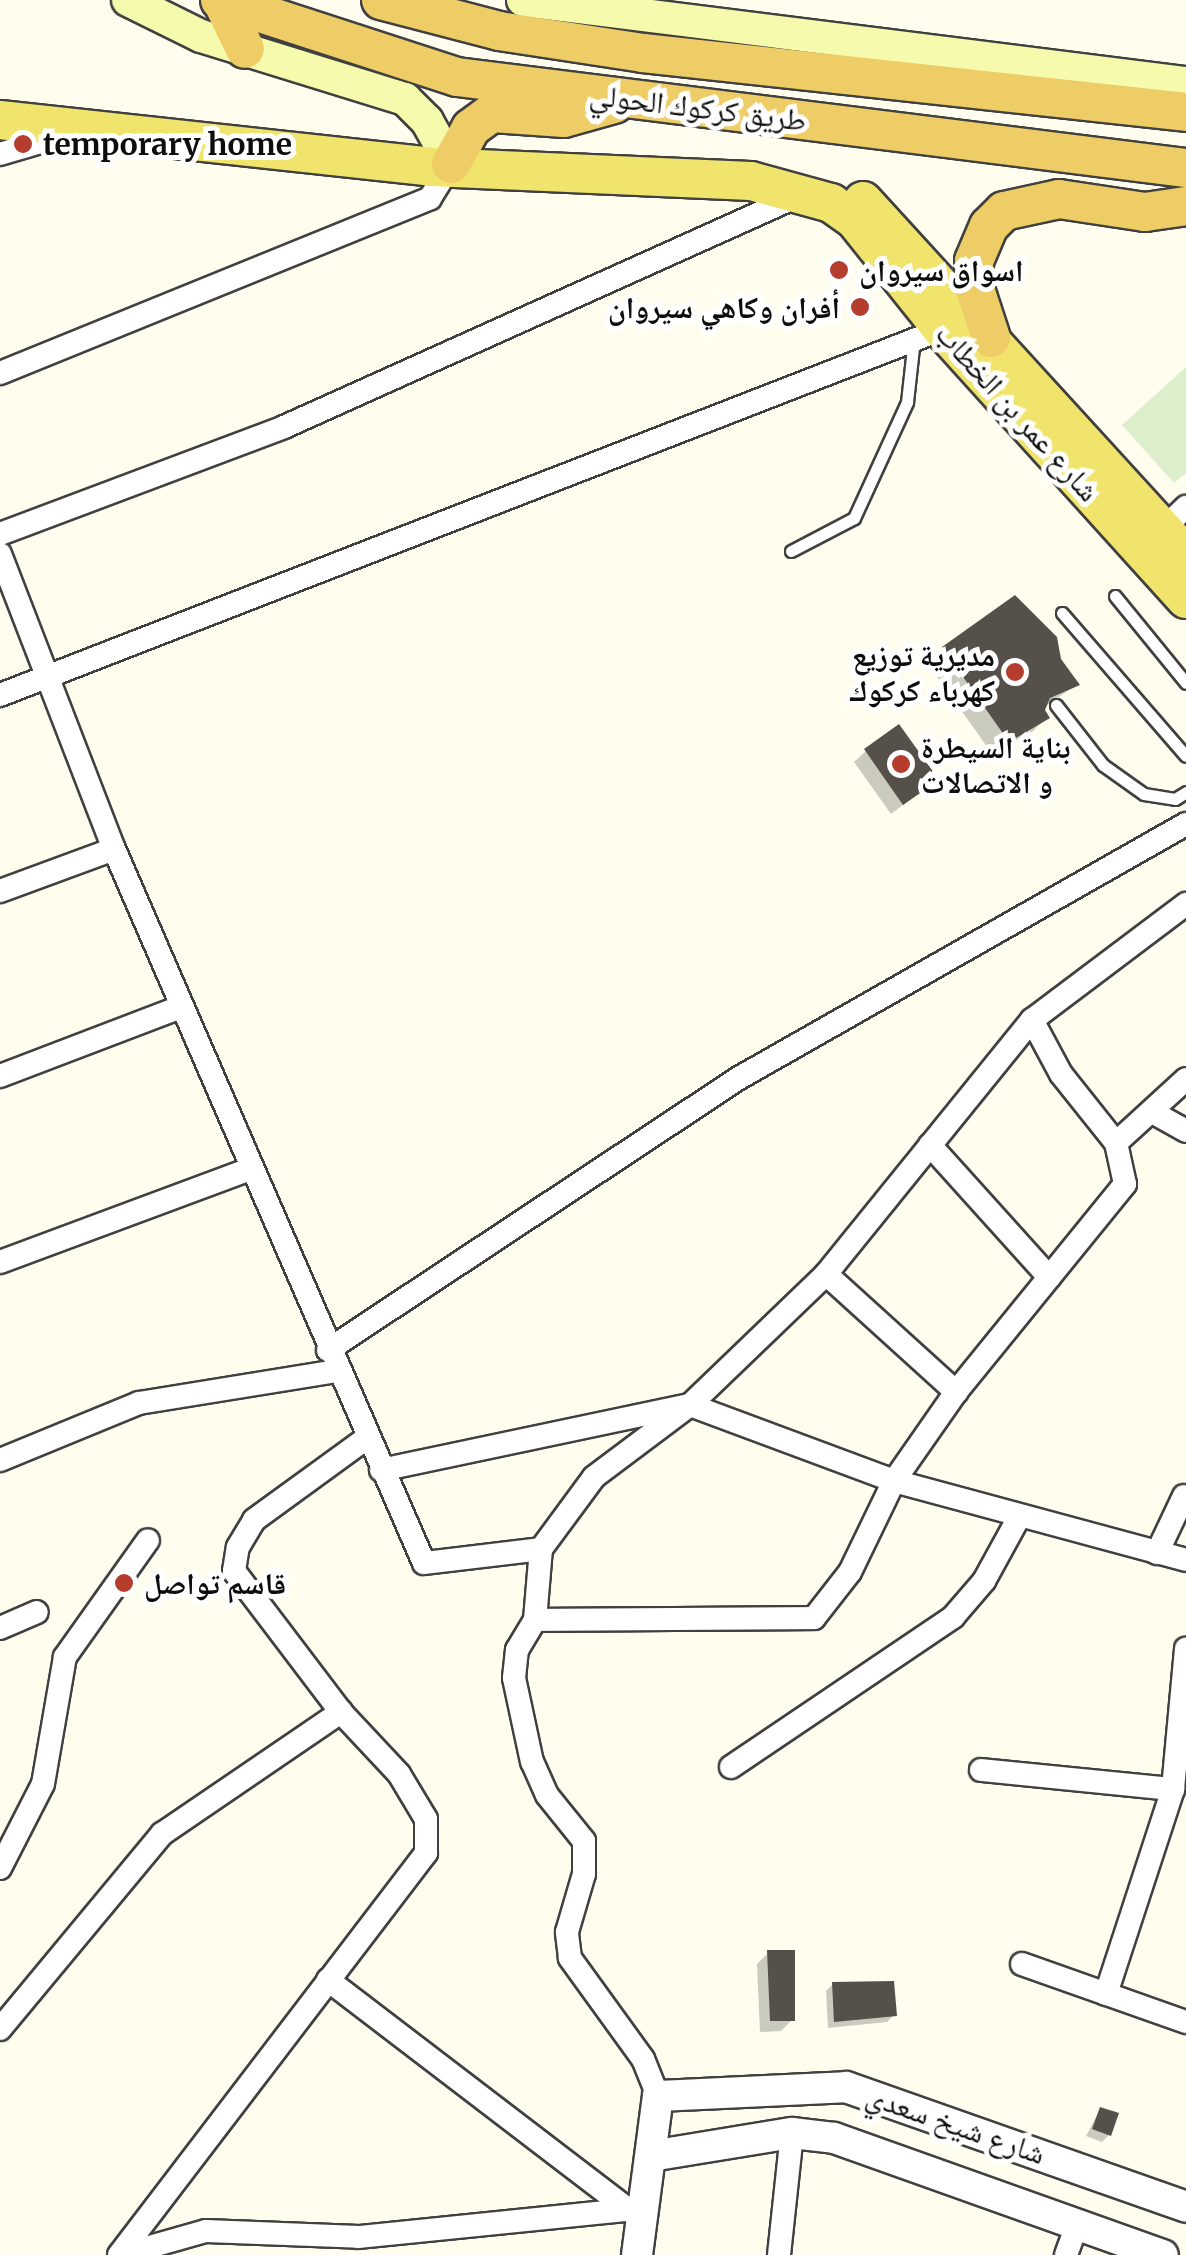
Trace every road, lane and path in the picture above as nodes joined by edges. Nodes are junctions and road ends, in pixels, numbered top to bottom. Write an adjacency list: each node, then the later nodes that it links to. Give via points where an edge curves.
1 (128, 0): 6 (main road)
2 (381, 0): 5 (highway, طريق كركوك الحولي, via 500,31)
3 (523, 0): 5 (main road)
4 (221, 1): 6 (highway); 8 (highway, طريق كركوك الحولي, via 457,77)
5 (729, 44): 7 (main road); 10 (highway, طريق كركوك الحولي)
6 (244, 49): 14 (main road, via 405,99 427,121)
7 (1186, 83)
8 (631, 99): 14 (highway, via 564,118 492,114 472,128); 15 (highway, طريق كركوك الحولي)
9 (0, 102): 14 (main road, via 423,150)
10 (1186, 112)
11 (0, 120): 12 (main road)
12 (87, 129): 13 (street); 14 (main road)
13 (0, 154)
14 (451, 164): 16 (main road, via 752,181); 20 (street, via 430,198)
15 (1186, 168)
16 (803, 194): 18 (main road, شارع عمر بن الخطاب, via 855,220); 19 (main road, شارع عمر بن الخطاب, via 842,192 877,210); 23 (street, via 284,427)
17 (1186, 206): 19 (highway, via 1145,212 1059,199 1004,211 988,226 974,261 974,286)
18 (928, 334): 21 (main road, شارع عمر بن الخطاب); 24 (lane, via 907,402 854,518); 29 (street)
19 (991, 338): 21 (main road, شارع عمر بن الخطاب)
20 (0, 373)
21 (1009, 382): 22 (main road, شارع عمر بن الخطاب); 27 (main road, شارع عمر بن الخطاب)
22 (1178, 530)
23 (0, 534)
24 (792, 550)
25 (0, 554): 29 (street)
26 (1115, 596): 30 (lane)
27 (1186, 599)
28 (1062, 613): 33 (lane)
29 (46, 676): 31 (street); 36 (street)
30 (1186, 683)
31 (0, 694)
32 (1056, 706): 34 (lane, via 1102,765 1144,794 1175,798)
33 (1186, 756)
34 (1186, 792)
35 (1186, 824): 51 (street, via 739,1078)
36 (114, 849): 37 (street); 39 (street)
37 (0, 891)
38 (1186, 904): 40 (street)
39 (182, 1007): 41 (street); 47 (street)
40 (1032, 1020): 45 (street, via 1061,1074); 46 (street)
41 (0, 1076)
42 (1186, 1079): 43 (street)
43 (1152, 1112): 44 (street); 45 (street)
44 (1186, 1131)
45 (1116, 1143): 50 (street, via 1125,1184)
46 (930, 1144): 49 (street); 50 (street)
47 (250, 1169): 48 (street); 51 (street)
48 (0, 1262)
49 (826, 1274): 52 (street); 53 (street)
50 (1049, 1277): 52 (street)
51 (332, 1360): 54 (street); 55 (street, via 139,1403)
52 (956, 1392): 57 (street)
53 (690, 1405): 56 (street); 57 (street); 61 (street, via 594,1477)
54 (367, 1438): 56 (street); 68 (street, via 254,1520 238,1547 234,1571)
55 (0, 1460)
56 (380, 1470): 61 (street, via 424,1563)
57 (894, 1482): 59 (street); 65 (street, via 850,1572 814,1618)
58 (1185, 1494): 62 (street)
59 (1019, 1518): 62 (street); 69 (street, via 984,1581 953,1617)
60 (148, 1540): 72 (street, via 65,1657 44,1784)
61 (541, 1550): 65 (street)
62 (1156, 1553): 63 (street)
63 (1186, 1560)
64 (37, 1612): 66 (street)
65 (534, 1620): 78 (street, via 517,1650 522,1733 547,1795 584,1841 586,1858 568,1932 570,1958 643,2059)
66 (0, 1628)
67 (1186, 1649): 71 (street)
68 (341, 1712): 74 (street, via 399,1774 426,1818 426,1853); 77 (street, via 162,1834)
69 (731, 1767)
70 (981, 1770): 71 (street)
71 (1172, 1789): 75 (street)
72 (0, 1868)
73 (1022, 1964): 75 (street)
74 (328, 1980): 82 (street); 85 (street)
75 (1106, 1994): 76 (street)
76 (1186, 2022)
77 (0, 2030)
78 (658, 2096): 80 (street); 81 (street, شارع شيخ سعدي, via 846,2086)
79 (792, 2132): 80 (street, شارع شيخ سعدي); 83 (street, شارع شيخ سعدي, via 834,2138); 87 (street)
80 (652, 2156): 82 (street)
81 (1186, 2207)
82 (634, 2215): 84 (street); 86 (street)
83 (1078, 2222): 88 (street); 89 (street, شارع شيخ سعدي)
84 (360, 2246): 85 (street, via 206,2231)
85 (120, 2255)
86 (636, 2255)
87 (779, 2255)
88 (1066, 2255)
89 (1163, 2255)

